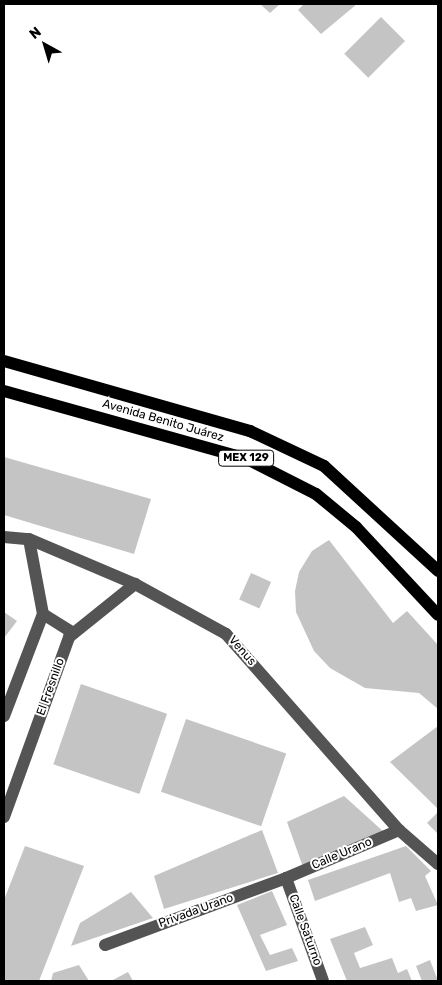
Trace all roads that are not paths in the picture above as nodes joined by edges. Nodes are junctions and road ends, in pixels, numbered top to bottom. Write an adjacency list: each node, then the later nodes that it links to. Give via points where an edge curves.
1 (4, 360): 5 (main road, Avenida Benito Juárez / MEX 129, via 250,431 316,462 379,514)
2 (4, 391): 8 (main road, Avenida Benito Juárez / MEX 129, via 247,459 316,494 356,527)
3 (4, 537): 4 (street, Venus)
4 (29, 540): 6 (street, Venus); 7 (street)
5 (438, 571)
6 (135, 584): 9 (street, El Fresnillo); 12 (street, Venus, via 226,634)
7 (43, 614): 9 (street); 10 (street)
8 (438, 615)
9 (74, 633): 11 (street, El Fresnillo, via 69,637)
10 (4, 716)
11 (4, 817)
12 (398, 830): 13 (street, Venus); 14 (street, Calle Urano)
13 (438, 864)
14 (286, 878): 15 (street, Privada Urano); 16 (street, Calle Saturno)
15 (105, 945)
16 (323, 981)

